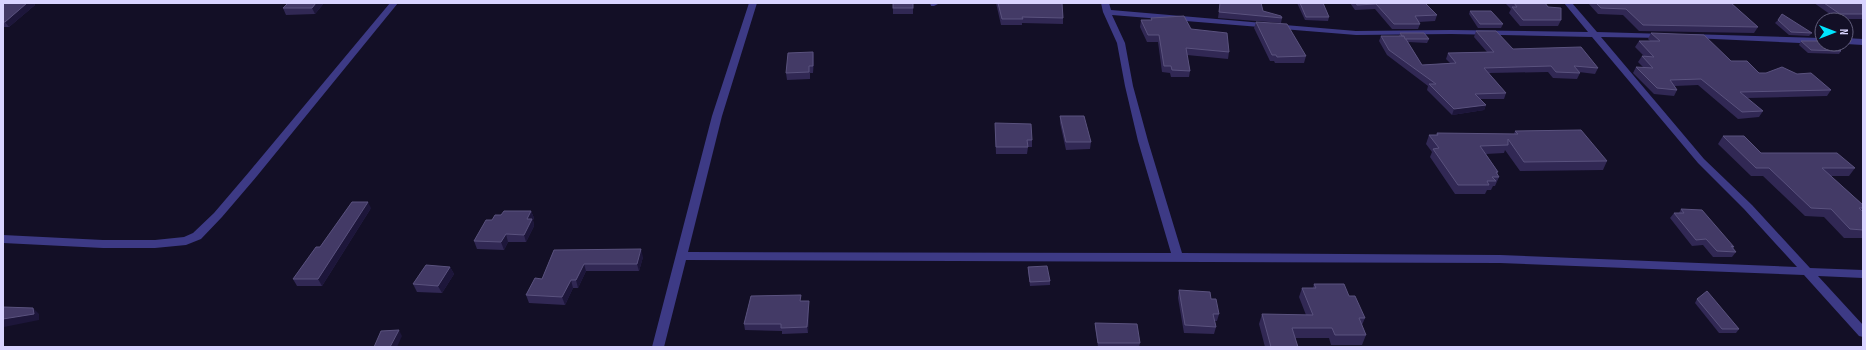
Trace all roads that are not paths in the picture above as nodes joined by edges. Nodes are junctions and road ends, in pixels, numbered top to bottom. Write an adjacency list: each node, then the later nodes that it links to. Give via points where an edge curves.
1 (394, 3): 7 (street, via 253,174 197,236 186,241 155,244 103,244)
2 (753, 3): 8 (street, via 717,116)
3 (1568, 3): 5 (street)
4 (1106, 7): 5 (street, via 1356,33); 9 (street, via 1121,43 1143,141)
5 (1593, 33): 6 (street); 10 (street, via 1701,161)
6 (1814, 41)
7 (3, 238)
8 (681, 256): 9 (street); 13 (street)
9 (1178, 258): 10 (street, via 1500,259)
10 (1808, 271): 11 (street); 12 (street)
11 (1863, 274)
12 (1863, 332)
13 (658, 347)

